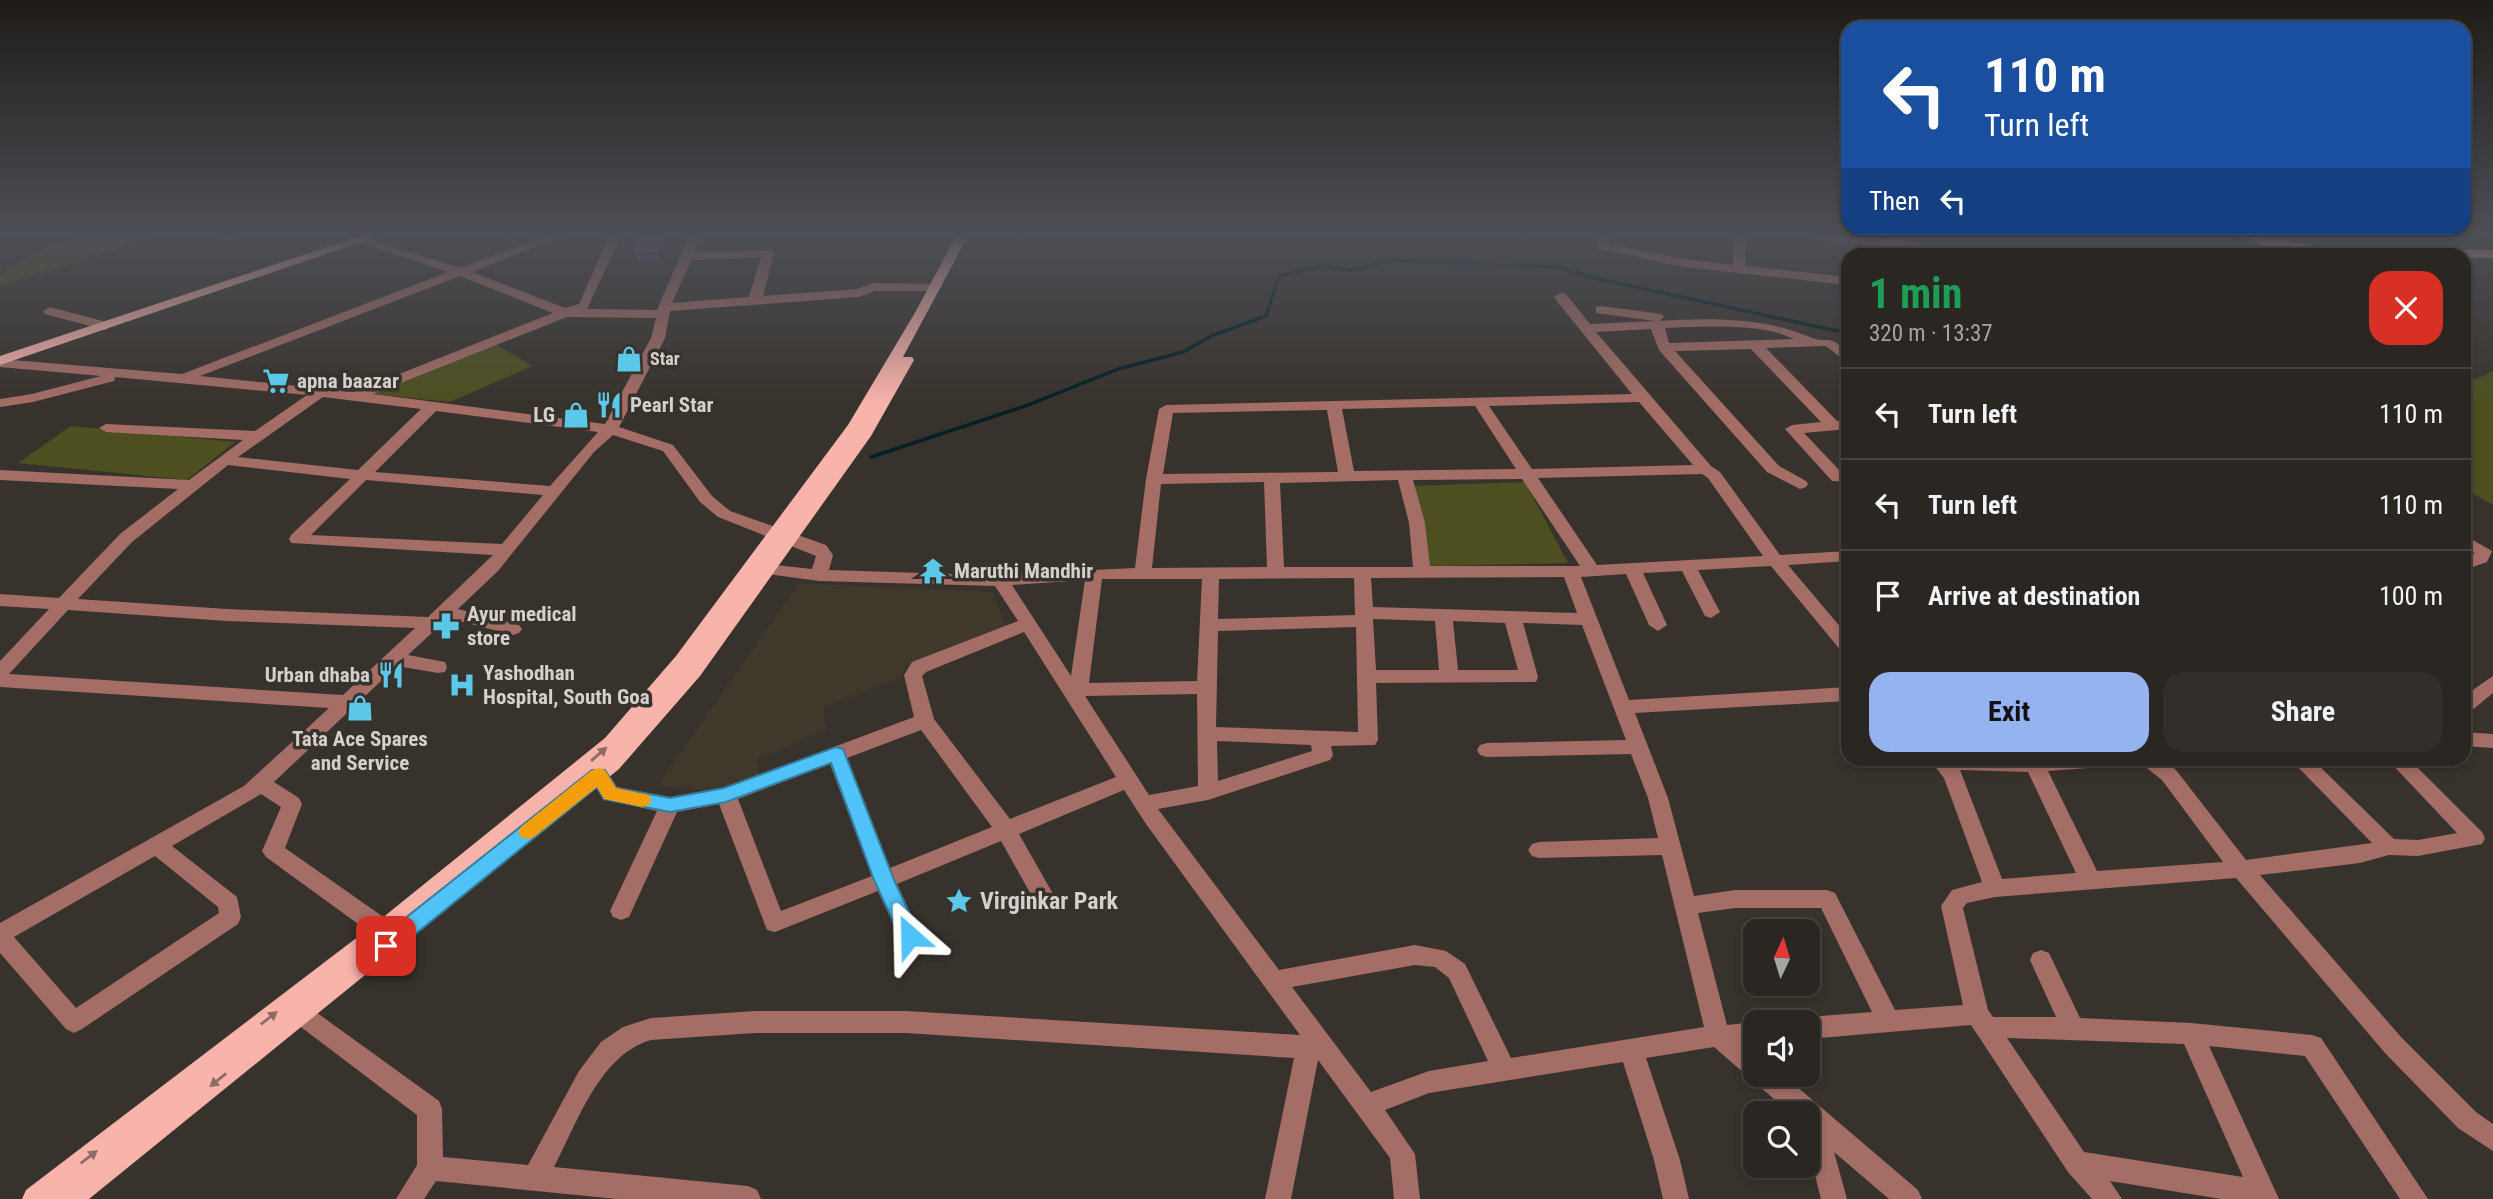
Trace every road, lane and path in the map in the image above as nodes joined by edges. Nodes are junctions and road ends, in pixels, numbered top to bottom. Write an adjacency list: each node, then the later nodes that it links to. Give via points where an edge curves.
1 (202, 292): 17 (main road)
2 (407, 292): 26 (street)
3 (511, 292): 15 (street)
4 (590, 292): 15 (street, via 584,306)
5 (672, 292): 14 (street)
6 (757, 292): 11 (street)
7 (861, 292): 11 (street)
8 (933, 292): 51 (main road, via 855,426)
9 (943, 292): 51 (main road, via 863,436)
10 (1561, 297): 19 (street)
11 (755, 301): 14 (street)
12 (1601, 310): 16 (street)
13 (50, 311): 17 (street)
14 (664, 312): 15 (street); 36 (street, via 658,338)
15 (565, 313): 28 (street)
16 (1713, 324): 18 (street); 20 (street, via 1776,327)
17 (105, 326): 24 (main road)
18 (1657, 326): 19 (street); 22 (street)
19 (1586, 328): 29 (street)
20 (1809, 342): 21 (street); 23 (street)
21 (1754, 344): 22 (street); 34 (street)
22 (1664, 347): 48 (street, via 1773,469)
23 (1841, 347)
24 (2, 365): 25 (street)
25 (124, 374): 26 (street); 30 (street)
26 (183, 377): 27 (street)
27 (320, 392): 28 (street); 37 (street)
28 (356, 397): 32 (street)
29 (1643, 398): 31 (street); 39 (street)
30 (0, 404)
31 (1480, 404): 33 (street); 40 (street)
32 (433, 406): 36 (street); 42 (street)
33 (1334, 406): 44 (street); 47 (street, via 1167,409)
34 (1840, 425): 46 (street, via 1791,429)
35 (106, 428): 37 (street)
36 (610, 429): 50 (street); 51 (street, via 668,448 723,514)
37 (258, 436): 38 (street)
38 (225, 460): 42 (street); 49 (street)
39 (1705, 469): 40 (street); 55 (street)
40 (1527, 473): 43 (street); 62 (street)
41 (0, 475): 49 (street)
42 (360, 475): 50 (street); 53 (street, via 297,539)
43 (1404, 475): 44 (street); 60 (street, via 1417,523)
44 (1347, 476): 45 (street)
45 (1282, 477): 47 (street); 64 (street, via 1272,481)
46 (1841, 477)
47 (1154, 479): 68 (street)
48 (1800, 484)
49 (193, 485): 71 (street, via 126,538)
50 (555, 491): 53 (street)
51 (783, 535): 59 (main road); 67 (street, via 820,549 825,555); 128 (main road, one-way to 51, via 612,743)
52 (2471, 544): 56 (street, via 2484,551)
53 (506, 550): 74 (street)
54 (1841, 556): 55 (street)
55 (1775, 560): 57 (street); 82 (street)
56 (2471, 562)
57 (1687, 565): 58 (street); 72 (street)
58 (1632, 568): 62 (street); 80 (street)
59 (766, 569): 67 (street); 109 (main road, via 693,671 639,736)
60 (1422, 571): 61 (street); 63 (street)
61 (1570, 571): 62 (street); 77 (street)
62 (1592, 571)
63 (1362, 572): 64 (street); 75 (street)
64 (1276, 573): 66 (street)
65 (1094, 574): 68 (street); 69 (street); 91 (street)
66 (1212, 574): 68 (street); 79 (street)
67 (819, 575): 69 (street)
68 (1143, 575)
69 (1000, 580): 78 (street)
70 (0, 600): 71 (street)
71 (63, 605): 74 (street); 85 (street)
72 (1711, 612)
73 (1443, 615): 75 (street); 76 (street); 87 (street)
74 (438, 617): 81 (street); 83 (street)
75 (1364, 617): 79 (street); 86 (street)
76 (1512, 617): 77 (street); 87 (street, via 1529,677)
77 (1589, 619): 95 (street)
78 (1028, 624): 91 (street); 96 (street, via 915,671)
79 (1209, 625): 90 (street)
80 (1658, 625)
81 (513, 629)
82 (1841, 640)
83 (393, 659): 84 (street); 94 (street)
84 (438, 667)
85 (0, 672)
86 (1367, 676): 87 (street); 98 (street, via 1368,740)
87 (1449, 676)
88 (0, 680): 94 (street)
89 (2493, 683): 93 (street)
90 (1206, 687): 91 (street); 97 (street)
91 (1075, 690): 110 (street)
92 (1841, 694): 95 (street)
93 (2471, 700)
94 (348, 702): 111 (street)
95 (1623, 707): 101 (street)
96 (925, 721): 103 (street); 116 (street)
97 (1206, 734): 98 (street); 112 (street)
98 (1320, 738): 112 (street, via 1323,755)
99 (2471, 739): 100 (street)
100 (2493, 741)
101 (1639, 747): 102 (street); 118 (street)
102 (1487, 750)
103 (836, 754): 113 (street); 122 (street)
104 (1945, 766): 124 (street, via 1953,775)
105 (2035, 766): 123 (street)
106 (2158, 766): 121 (street)
107 (2307, 766): 119 (street)
108 (2404, 766): 119 (street, via 2475,838 2418,848)
109 (599, 775): 115 (street, via 610,794); 133 (main road)
110 (1128, 780): 114 (street); 116 (street)
111 (260, 783): 117 (street); 128 (street, via 292,804 273,851)
112 (1208, 792): 114 (street)
113 (726, 795): 115 (street); 122 (street, via 775,923)
114 (1144, 804): 132 (street)
115 (670, 805): 127 (street)
116 (1006, 830): 122 (street); 125 (street)
117 (156, 845): 129 (street); 129 (street, via 229,903 230,917 74,1022)
118 (1671, 846): 120 (street); 126 (street)
119 (2389, 847): 121 (street, via 2360,855)
120 (1539, 850)
121 (2241, 869): 123 (street); 149 (street, via 2393,1045 2467,1120)
122 (884, 880): 130 (street)
123 (2091, 882): 124 (street)
124 (1995, 888): 135 (street, via 1960,896 1952,906)
125 (1046, 901)
126 (1685, 906): 134 (street, via 1735,899 1827,900); 140 (street)
127 (621, 911)
128 (384, 930): 156 (main road, one-way to 128)
129 (0, 935)
130 (910, 936)
131 (2041, 960): 137 (street)
132 (1273, 981): 141 (street); 144 (street, via 1415,955 1439,957 1457,971)
133 (301, 1014): 152 (street, via 430,1109); 157 (main road, one-way to 157)
134 (1889, 1021): 135 (street); 136 (street)
135 (1981, 1021): 137 (street); 151 (street)
136 (1820, 1027)
137 (2073, 1029): 139 (street)
138 (1743, 1034): 140 (street)
139 (2191, 1034): 155 (street); 166 (street, via 2312,1046)
140 (1718, 1036): 142 (street); 143 (street)
141 (1309, 1040): 147 (street); 153 (street, via 906,1022 755,1022 651,1029 631,1035 610,1050 588,1079); 160 (street)
142 (1631, 1050): 144 (street); 162 (street)
143 (1743, 1058)
144 (1505, 1070): 147 (street, via 1429,1082)
145 (1778, 1087): 146 (street)
146 (1794, 1101)
147 (1366, 1105): 161 (street, via 1402,1154)
148 (1820, 1124): 164 (street)
149 (2493, 1139)
150 (1820, 1145): 163 (street)
151 (2077, 1163): 155 (street); 165 (street)
152 (430, 1168): 153 (street); 158 (street)
153 (534, 1179): 154 (street)
154 (662, 1195): 159 (street)
155 (2269, 1197)
156 (35, 1199)
157 (68, 1199)
158 (409, 1199)
159 (748, 1199)
160 (1278, 1199)
161 (1407, 1199)
162 (1676, 1199)
163 (1834, 1199)
164 (1909, 1199)
165 (2109, 1199)
166 (2415, 1199)

